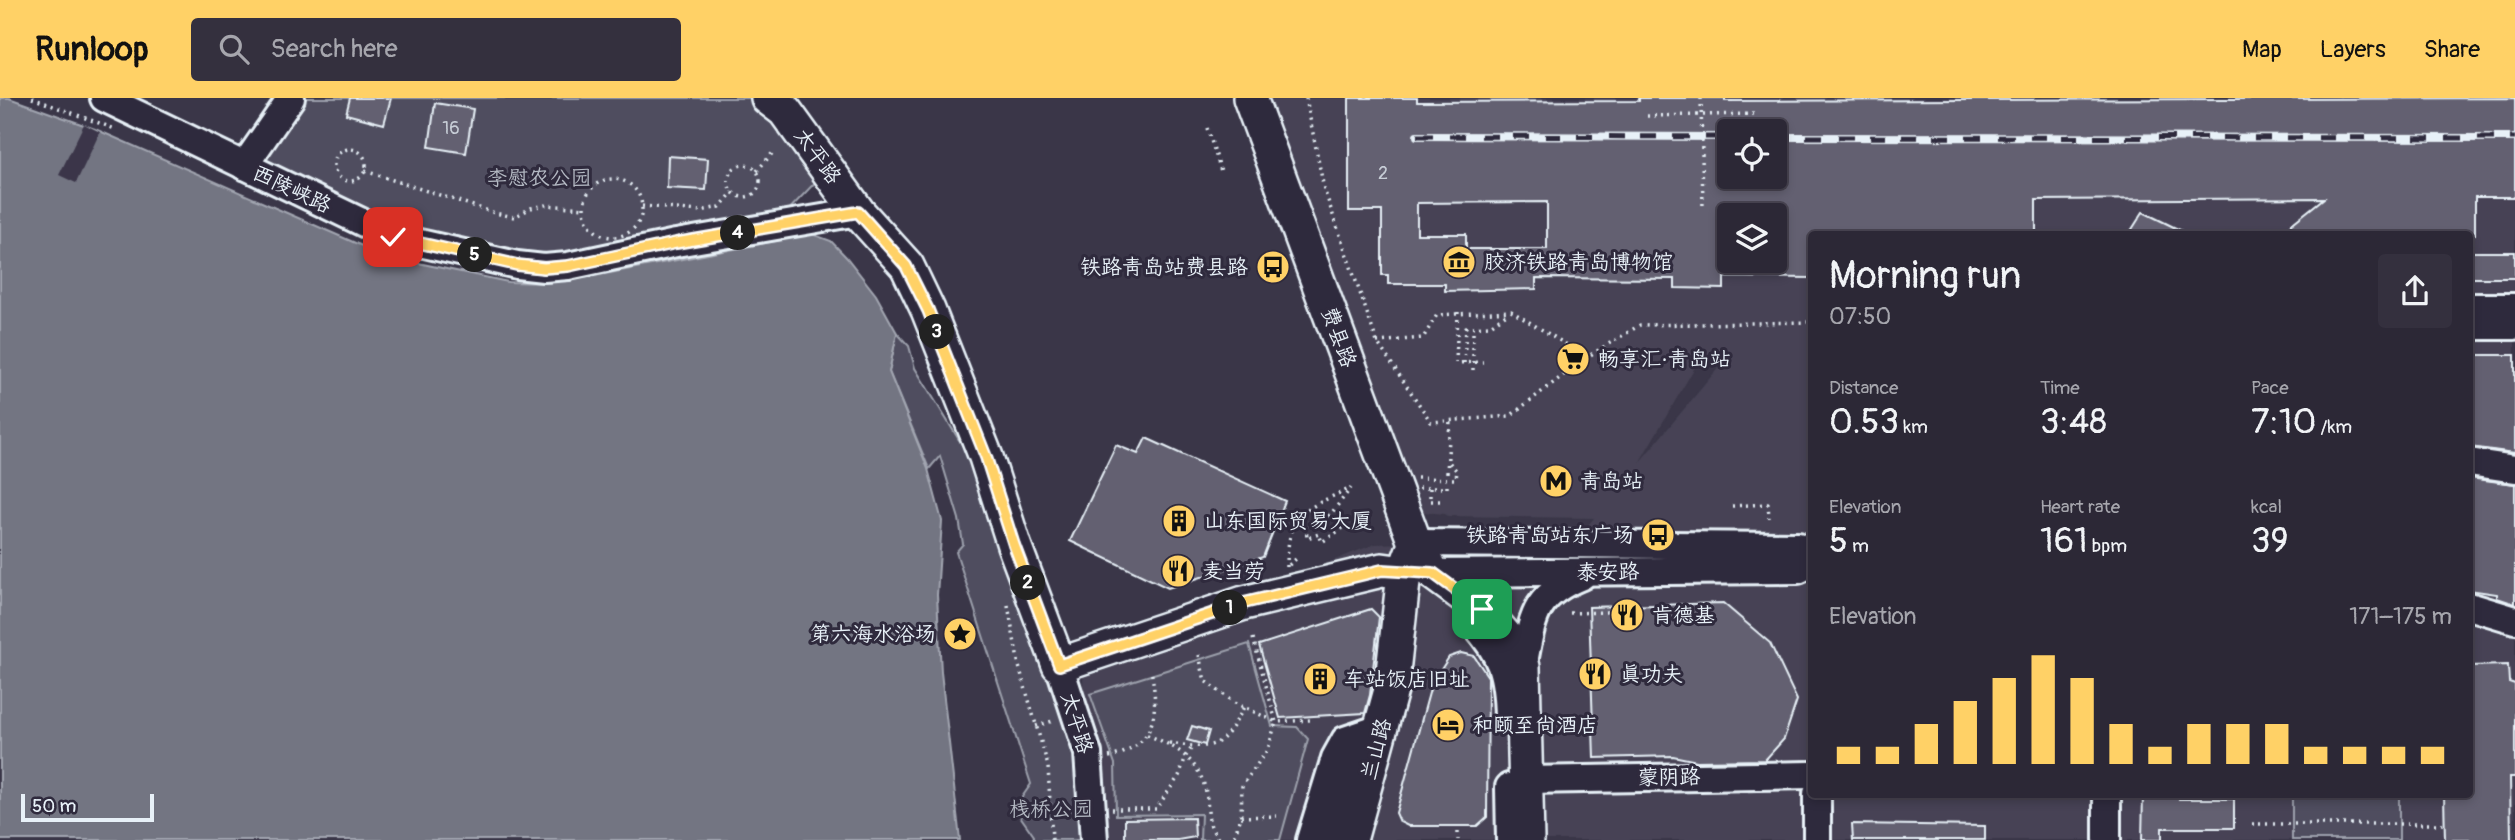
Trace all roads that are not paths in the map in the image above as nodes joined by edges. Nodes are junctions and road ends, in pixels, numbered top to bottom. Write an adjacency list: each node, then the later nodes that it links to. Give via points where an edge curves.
1 (104, 98): 6 (street, 西陵峡路)
2 (291, 98): 6 (street)
3 (1228, 98): 15 (main road, 费县路)
4 (1250, 98): 15 (main road, 费县路)
5 (778, 102): 7 (main road, 太平路)
6 (244, 166): 7 (street, 西陵峡路, via 393,237 544,268)
7 (858, 212): 20 (main road, 太平路, via 906,266 928,310 986,457)
8 (2473, 307): 9 (street)
9 (2515, 307)
10 (2473, 326): 11 (street)
11 (2515, 326)
12 (2473, 463): 13 (street)
13 (2515, 468)
14 (1808, 552): 15 (street, 泰安路, via 1798,545)
15 (1417, 563): 17 (street, 泰安路); 20 (main road, via 1244,603); 21 (main road, via 1482,609 1518,651); 22 (main road, 兰山路, via 1391,690); 32 (street, via 1490,641 1504,667)
16 (1808, 565): 17 (street, 泰安路, via 1798,570)
17 (1591, 572): 21 (street, via 1559,585 1543,600 1532,621)
18 (2473, 607): 19 (street)
19 (2515, 620)
20 (1059, 665): 27 (street, 太平路, via 1088,753)
21 (1523, 667): 24 (main road)
22 (1365, 733): 28 (street, via 1327,745 1318,754); 29 (street, via 1335,758); 30 (street); 31 (main road, 兰山路)
23 (1808, 775): 24 (street, 蒙阴路)
24 (1527, 780): 33 (main road)
25 (1817, 798): 34 (street)
26 (2107, 798): 35 (street)
27 (1094, 840)
28 (1292, 840)
29 (1310, 840)
30 (1331, 840)
31 (1350, 840)
32 (1510, 840)
33 (1527, 840)
34 (1817, 840)
35 (2107, 840)

